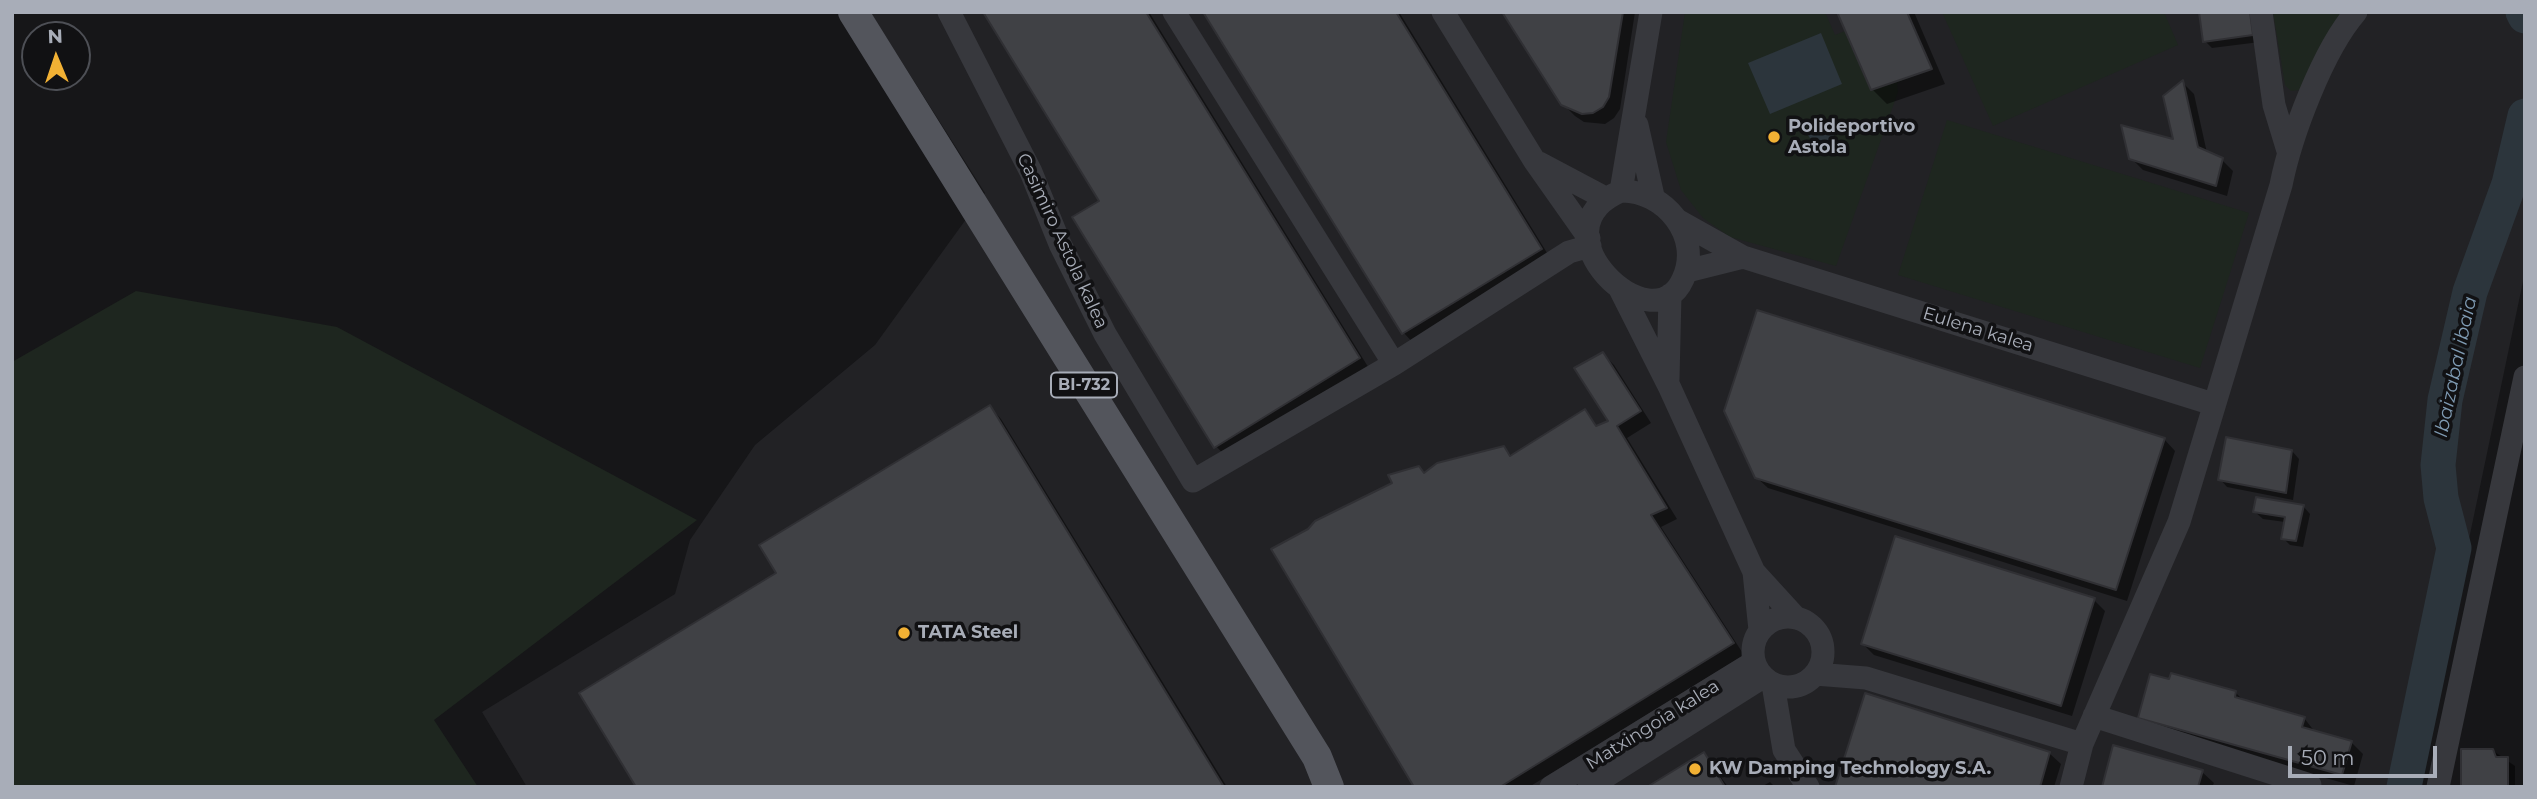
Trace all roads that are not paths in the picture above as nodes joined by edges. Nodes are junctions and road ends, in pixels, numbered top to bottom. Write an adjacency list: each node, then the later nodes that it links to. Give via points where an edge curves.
1 (853, 12): 29 (main road, BI-732)
2 (949, 12): 19 (street, Casimiro Astola kalea, via 1031,172 1060,244 1105,334 1193,481)
3 (1174, 12): 19 (street)
4 (1443, 12): 10 (street)
5 (1651, 12): 8 (street)
6 (2261, 12): 9 (street, via 2274,105)
7 (2356, 12): 9 (street, via 2315,82)
8 (1635, 115): 11 (street); 12 (street)
9 (2288, 150): 22 (street)
10 (1534, 160): 11 (street); 14 (street)
11 (1613, 195): 12 (street, via 1636,191); 14 (street, via 1590,221)
12 (1653, 196): 13 (street)
13 (1677, 220): 15 (street, Eulena kalea); 16 (street, via 1686,238)
14 (1592, 250): 17 (street); 19 (street, Casimiro Astola kalea, via 1573,263 1549,266)
15 (1743, 257): 16 (street); 22 (street, Eulena kalea)
16 (1687, 271): 18 (street)
17 (1620, 289): 18 (street, via 1650,300); 21 (street)
18 (1670, 295): 21 (street)
19 (1394, 364)
20 (2525, 377): 37 (street)
21 (1669, 386): 23 (street)
22 (2213, 404): 27 (street, via 2179,522)
23 (1754, 572): 24 (street); 25 (street)
24 (1796, 618): 25 (street, via 1776,619); 26 (street, via 1816,630)
25 (1760, 630): 26 (street, via 1752,651)
26 (1787, 673): 28 (street, via 1866,678); 33 (street, Matxingoia kalea); 34 (street, Matxingoia kalea); 35 (street, via 1784,750)
27 (2094, 716): 28 (street); 30 (street)
28 (2082, 744): 36 (street)
29 (1317, 757): 31 (main road, BI-732); 32 (main road, BI-732)
30 (2311, 785)
31 (1329, 787)
32 (1344, 787)
33 (1551, 787)
34 (1589, 787)
35 (1808, 787)
36 (2071, 787)
37 (2438, 787)

